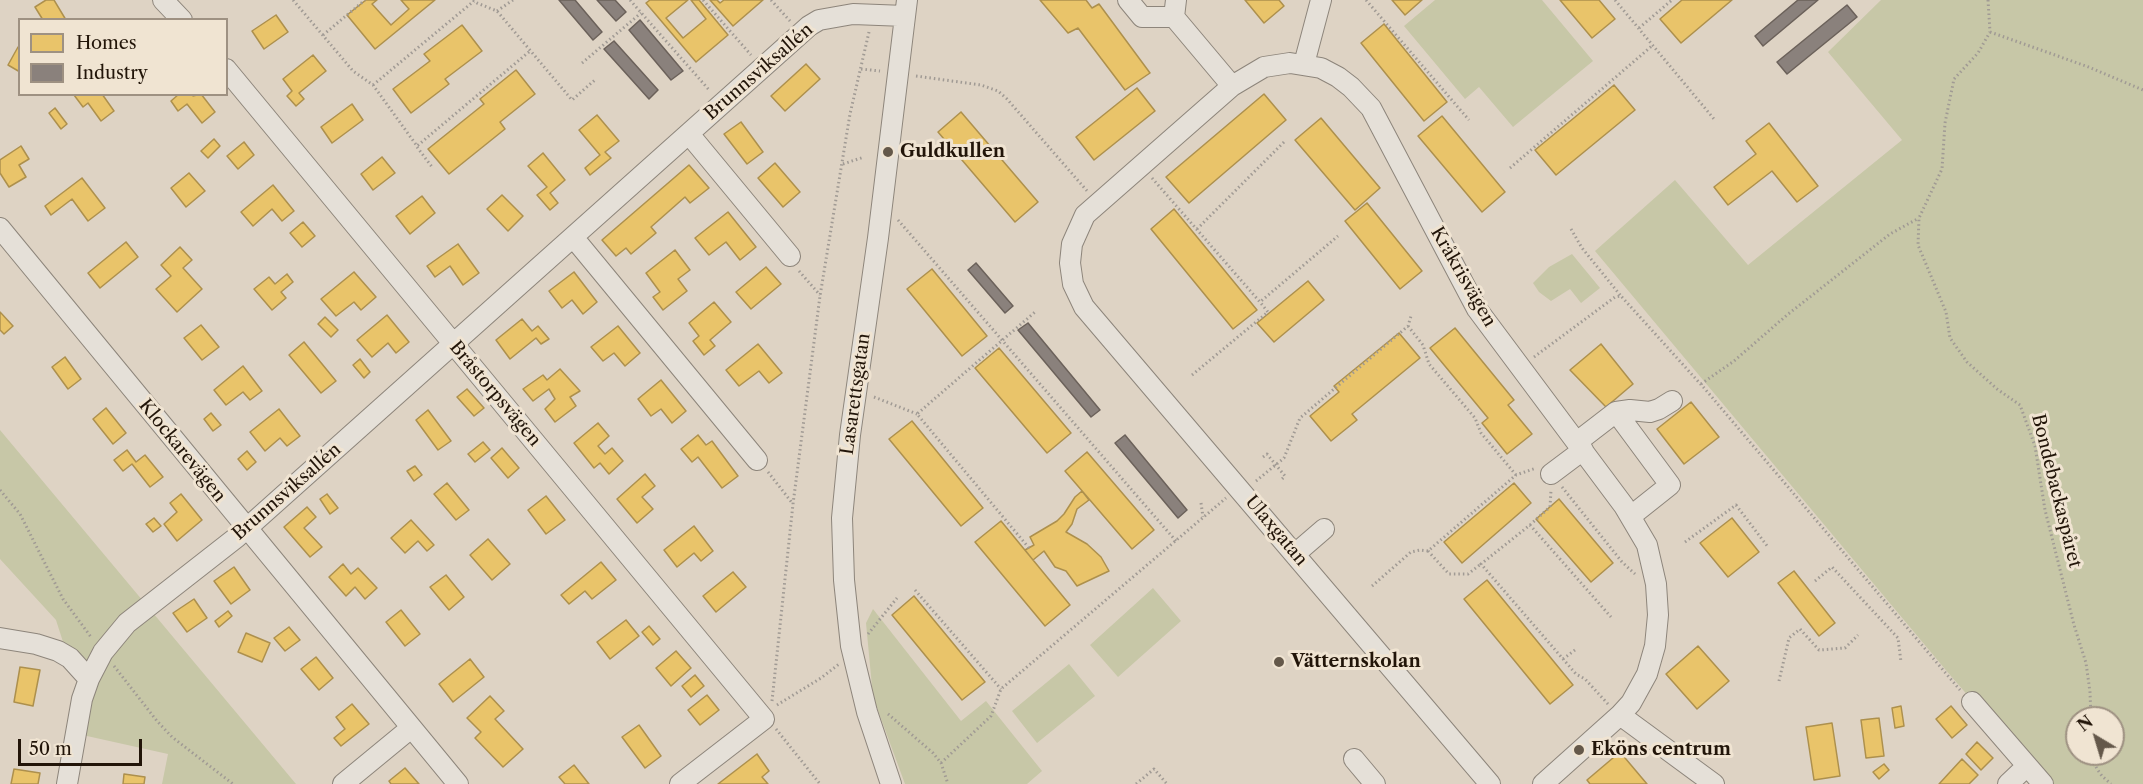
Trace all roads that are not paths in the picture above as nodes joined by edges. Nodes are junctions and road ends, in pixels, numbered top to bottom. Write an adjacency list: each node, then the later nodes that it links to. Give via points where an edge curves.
1 (163, 0): 7 (street)
2 (1128, 0): 6 (street, via 1142,17)
3 (1321, 0): 8 (street)
4 (841, 8): 5 (street, Brunnsviksallén, via 871,14); 11 (street, Brunnsviksallén, via 800,33)
5 (906, 8): 38 (street, Lasarettsgatan, via 842,518 842,561 851,646 867,712)
6 (1175, 9): 10 (street)
7 (180, 18)
8 (1304, 64): 10 (street, Kråkrisvägen, via 1264,67); 19 (street, Kråkrisvägen, via 1338,77 1371,108 1477,309)
9 (228, 71): 16 (street, Bråstorpsvägen)
10 (1232, 86): 15 (street, Kråkrisvägen, via 1086,215 1070,254)
11 (689, 134): 12 (street, Brunnsviksallén); 14 (street, Brunnsviksallén)
12 (573, 237): 16 (street, Brunnsviksallén); 20 (street)
13 (3, 239): 23 (street, Klockarevägen)
14 (790, 256)
15 (1071, 274): 25 (street, Ulaxgatan, via 1084,307)
16 (454, 344): 23 (street, Brunnsviksallén); 37 (street, Bråstorpsvägen, via 768,716)
17 (1672, 401): 18 (street, via 1650,412)
18 (1616, 412): 19 (street); 22 (street, via 1670,485)
19 (1580, 446): 21 (street); 22 (street, Kråkrisvägen)
20 (757, 460)
21 (1551, 474)
22 (1631, 516): 29 (street, Kråkrisvägen, via 1647,545 1658,615 1652,660 1640,688)
23 (246, 528): 27 (street, Brunnsviksallén, via 127,623 103,652); 30 (street, Klockarevägen)
24 (1324, 529): 25 (street)
25 (1295, 554): 40 (street, Ulaxgatan)
26 (0, 638): 27 (street, via 58,651)
27 (89, 679): 34 (street, Brunnsviksallén)
28 (1972, 702): 32 (street)
29 (1620, 716): 33 (street); 41 (street, Kråkrisvägen)
30 (411, 728): 35 (street); 36 (street, Klockarevägen)
31 (1354, 759): 39 (street)
32 (2027, 766): 42 (street); 43 (street)
33 (1713, 783)
34 (67, 784)
35 (343, 784)
36 (458, 784)
37 (680, 784)
38 (891, 784)
39 (1375, 784)
40 (1490, 784)
41 (1543, 784)
42 (2008, 784)
43 (2043, 784)

